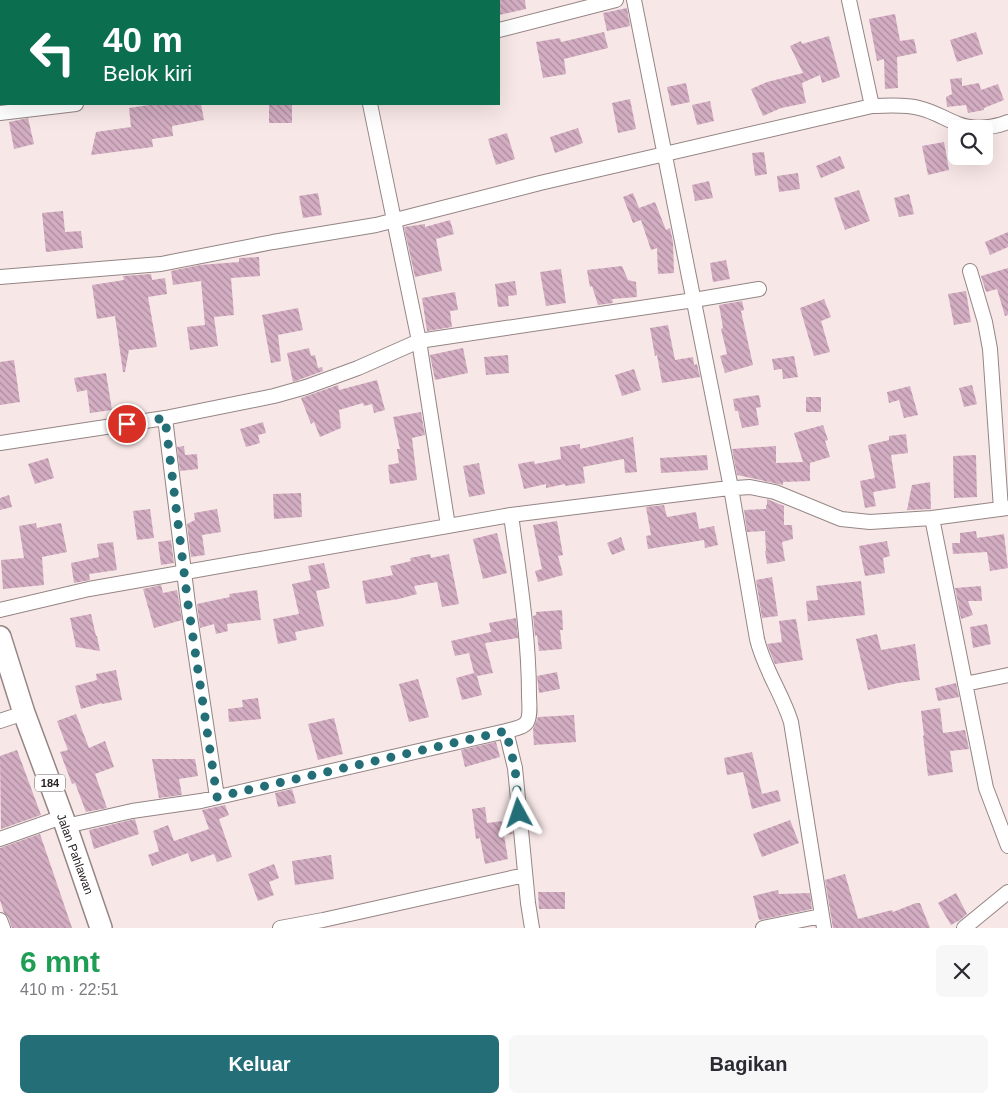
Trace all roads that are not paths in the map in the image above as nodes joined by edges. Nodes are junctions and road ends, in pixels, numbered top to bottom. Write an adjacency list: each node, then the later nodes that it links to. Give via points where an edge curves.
1 (616, 0): 4 (street)
2 (634, 0): 10 (street)
3 (849, 0): 7 (street)
4 (500, 30)
5 (58, 105): 8 (street)
6 (370, 105): 11 (street)
7 (872, 106): 9 (street, via 915,107 972,127); 10 (street)
8 (0, 113)
9 (1008, 122)
10 (665, 153): 11 (street); 15 (street)
11 (394, 221): 13 (street, via 161,264); 16 (street)
12 (970, 271): 20 (street, via 990,349)
13 (0, 277)
14 (759, 289): 15 (street)
15 (694, 300): 16 (street); 19 (street)
16 (419, 341): 17 (street, via 306,387); 23 (street)
17 (165, 418): 18 (street); 24 (street)
18 (0, 443)
19 (731, 488): 21 (street); 22 (street, via 750,487 775,492 841,518 870,522); 39 (street, via 760,652 791,722)
20 (1004, 508): 22 (street)
21 (511, 515): 23 (street); 31 (street, via 523,607 529,709 528,721 524,725)
22 (932, 518): 28 (street)
23 (448, 526): 24 (street)
24 (184, 572): 25 (street, via 89,589); 32 (street)
25 (0, 610)
26 (0, 637): 29 (main road, Jalan Pahlawan / 184)
27 (1008, 675): 28 (street)
28 (965, 684): 35 (street, via 986,788)
29 (24, 713): 30 (street); 33 (main road, Jalan Pahlawan / 184)
30 (0, 721)
31 (506, 731): 32 (street); 36 (street, via 515,768)
32 (217, 797): 33 (street)
33 (64, 821): 34 (street); 41 (main road, Jalan Pahlawan / 184)
34 (0, 839)
35 (1008, 846)
36 (525, 875): 42 (street); 43 (street)
37 (1008, 892): 45 (street)
38 (0, 920): 40 (street)
39 (823, 922): 44 (street)
40 (3, 928)
41 (101, 928)
42 (280, 928)
43 (532, 928)
44 (763, 928)
45 (964, 928)

